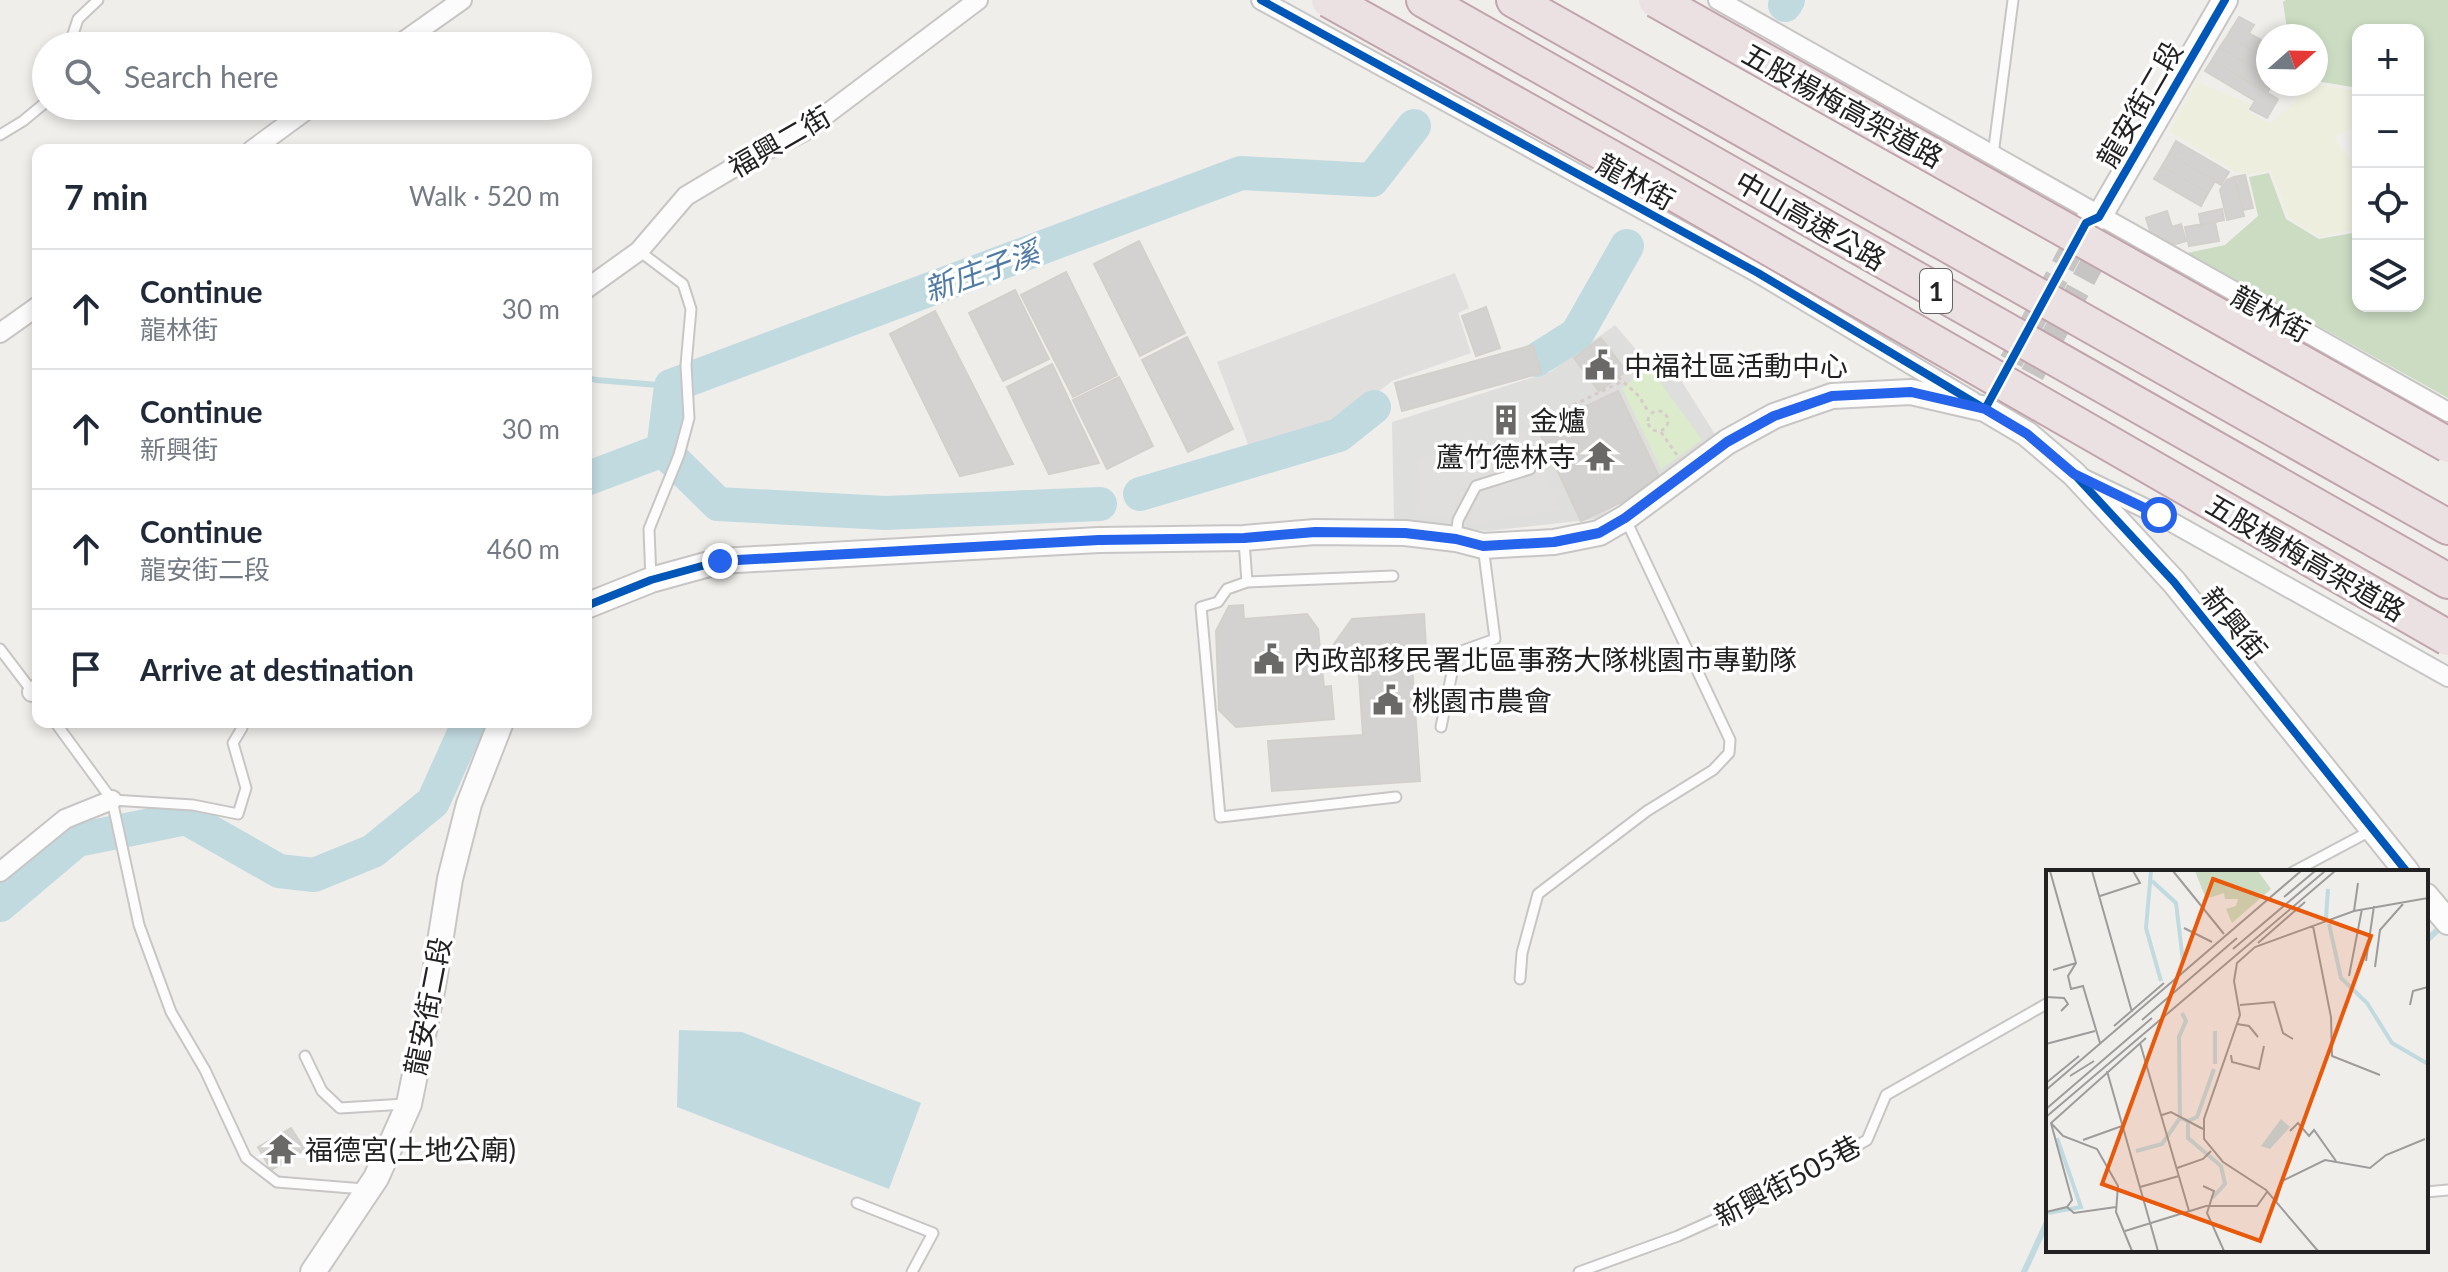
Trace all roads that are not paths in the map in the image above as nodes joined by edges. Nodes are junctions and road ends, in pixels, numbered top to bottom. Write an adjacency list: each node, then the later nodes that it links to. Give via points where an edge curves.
1 (98, 0): 12 (lane, via 78,19)
2 (462, 0): 13 (street)
3 (1261, 0): 24 (street, 龍林街)
4 (1329, 0): 39 (highway, 五股楊梅高架道路 / 1, bridge)
5 (1424, 0): 36 (highway, 中山高速公路 / 1)
6 (1514, 0): 30 (highway, 中山高速公路 / 1)
7 (1656, 0): 26 (highway, 五股楊梅高架道路, bridge)
8 (1718, 0): 18 (street, 龍林街)
9 (2013, 0): 18 (lane)
10 (2225, 0): 19 (street, 龍安街二段)
11 (972, 2): 20 (street, 福興二街, via 803,132 686,196)
12 (74, 32)
13 (417, 32)
14 (32, 114): 16 (lane)
15 (293, 120): 17 (street)
16 (0, 135)
17 (260, 144)
18 (1993, 157): 19 (street, 龍林街)
19 (2097, 226): 25 (street, 龍林街)
20 (639, 251): 21 (street, 福興二街); 35 (lane, via 683,284 691,309 689,418 649,529)
21 (592, 285)
22 (32, 310): 23 (street)
23 (0, 333)
24 (1999, 410): 28 (street, 新興街); 29 (street, via 1911,392 1832,396 1774,416 1727,442)
25 (2448, 412)
26 (2448, 445)
27 (1530, 469): 32 (lane, via 1476,486 1458,520)
28 (2074, 474): 41 (street, via 2159,515); 49 (street, 新興街, via 2174,582)
29 (1625, 518): 33 (street, via 1599,533 1554,542); 55 (lane, via 1730,740 1729,753 1713,770 1647,811 1538,894)
30 (2448, 527)
31 (1244, 538): 32 (street, via 1330,532); 35 (street, via 1099,540 720,561); 37 (lane)
32 (1456, 539): 33 (street)
33 (1483, 546): 43 (lane, via 1495,639 1456,653)
34 (1393, 576): 37 (lane)
35 (651, 580): 38 (street)
36 (2448, 581)
37 (1247, 582): 47 (lane, via 1201,607 1220,817)
38 (592, 604)
39 (2448, 638)
40 (0, 649): 42 (lane)
41 (2448, 677)
42 (32, 688)
43 (1441, 727)
44 (59, 728): 48 (lane)
45 (242, 728): 48 (lane, via 233,743 246,788 238,814)
46 (499, 728): 58 (street, 龍安街二段, via 469,804 450,879)
47 (1396, 797)
48 (112, 800): 52 (street, via 65,819); 59 (lane, via 139,925 171,1012 246,1158 277,1182)
49 (2372, 830): 50 (street, 新興街); 51 (lane)
50 (2404, 869)
51 (2297, 870)
52 (0, 872)
53 (2428, 898): 54 (street)
54 (2448, 922)
55 (1520, 979)
56 (2046, 1004): 65 (lane, 新興街505巷, via 1886,1095 1867,1140 1855,1147 1769,1195)
57 (305, 1056): 58 (lane, via 322,1091 340,1108)
58 (409, 1104): 59 (street, 龍安街二段)
59 (369, 1190): 63 (street, 龍安街二段)
60 (2448, 1190): 61 (lane)
61 (2428, 1192)
62 (857, 1203): 64 (lane, via 933,1233)
63 (313, 1272)
64 (912, 1272)
65 (1579, 1272)

